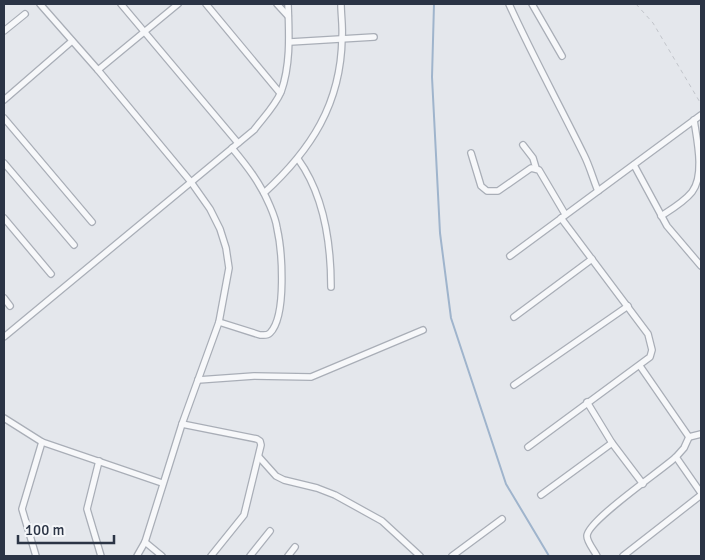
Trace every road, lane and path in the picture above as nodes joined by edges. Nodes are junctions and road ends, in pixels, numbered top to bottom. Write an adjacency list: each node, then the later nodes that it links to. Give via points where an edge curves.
1 (40, 4): 17 (street)
2 (121, 4): 14 (street)
3 (178, 4): 14 (street)
4 (206, 4): 21 (street)
5 (277, 4): 12 (street)
6 (288, 4): 12 (street)
7 (341, 4): 16 (street)
8 (509, 4): 36 (street, via 586,158)
9 (532, 4): 19 (street)
10 (636, 4): 23 (path, via 653,23)
11 (25, 14): 13 (street)
12 (288, 16): 18 (street)
13 (4, 32)
14 (144, 32): 20 (street); 27 (street)
15 (374, 37): 16 (street)
16 (342, 38): 18 (street); 31 (street, via 339,70 330,106 309,145)
17 (72, 41): 20 (street); 22 (street)
18 (290, 42): 21 (street)
19 (562, 56)
20 (98, 70): 35 (street)
21 (280, 93): 27 (street, via 254,130)
22 (4, 100)
23 (701, 104)
24 (701, 115): 26 (street)
25 (4, 118): 41 (street)
26 (694, 120): 33 (street); 39 (street, via 700,157 699,174 693,191)
27 (238, 143): 29 (street)
28 (523, 145): 34 (street)
29 (232, 148): 35 (street); 37 (street)
30 (471, 153): 34 (street, via 481,186 487,191 498,191 531,168)
31 (298, 158): 37 (street); 47 (street, via 312,181 320,204 331,262)
32 (4, 163): 42 (street)
33 (634, 165): 36 (street); 39 (street)
34 (536, 168): 38 (street, via 547,182)
35 (192, 182): 52 (street, via 210,209 226,248 228,268); 54 (street)
36 (598, 191): 38 (street)
37 (264, 193): 52 (street, via 277,227 282,271 276,324 271,332 260,336)
38 (563, 216): 43 (street); 44 (street)
39 (661, 216): 45 (street)
40 (4, 218): 46 (street)
41 (92, 222)
42 (74, 245)
43 (510, 256)
44 (592, 259): 50 (street); 51 (street)
45 (701, 266)
46 (51, 274)
47 (331, 287)
48 (4, 298): 49 (street)
49 (10, 306)
50 (628, 306): 55 (street, via 651,342 650,357); 57 (street)
51 (514, 317)
52 (219, 322): 56 (street)
53 (423, 330): 56 (street, via 311,377 254,376)
54 (4, 336)
55 (640, 366): 58 (street); 62 (street)
56 (198, 380): 60 (street)
57 (514, 385)
58 (587, 402): 64 (street); 65 (street)
59 (4, 418): 63 (street)
60 (182, 424): 66 (street, via 257,439 261,445); 69 (street)
61 (701, 434): 62 (street)
62 (689, 437): 67 (street)
63 (42, 442): 68 (street); 77 (street, via 22,509)
64 (612, 443): 70 (street); 72 (street)
65 (528, 447)
66 (259, 457): 81 (street, via 244,515); 84 (street, via 276,476 335,495 382,521)
67 (676, 457): 70 (street); 71 (street)
68 (99, 461): 69 (street); 78 (street, via 87,509)
69 (162, 482): 75 (street)
70 (643, 484): 86 (street, via 605,512 589,529 588,540)
71 (701, 494): 87 (street)
72 (540, 495)
73 (502, 519): 85 (street)
74 (270, 531): 82 (street)
75 (145, 542): 79 (street); 80 (street)
76 (295, 548): 83 (street)
77 (36, 556)
78 (101, 556)
79 (137, 556)
80 (162, 556)
81 (211, 556)
82 (250, 556)
83 (288, 556)
84 (420, 556)
85 (452, 556)
86 (597, 556)
87 (623, 556)

